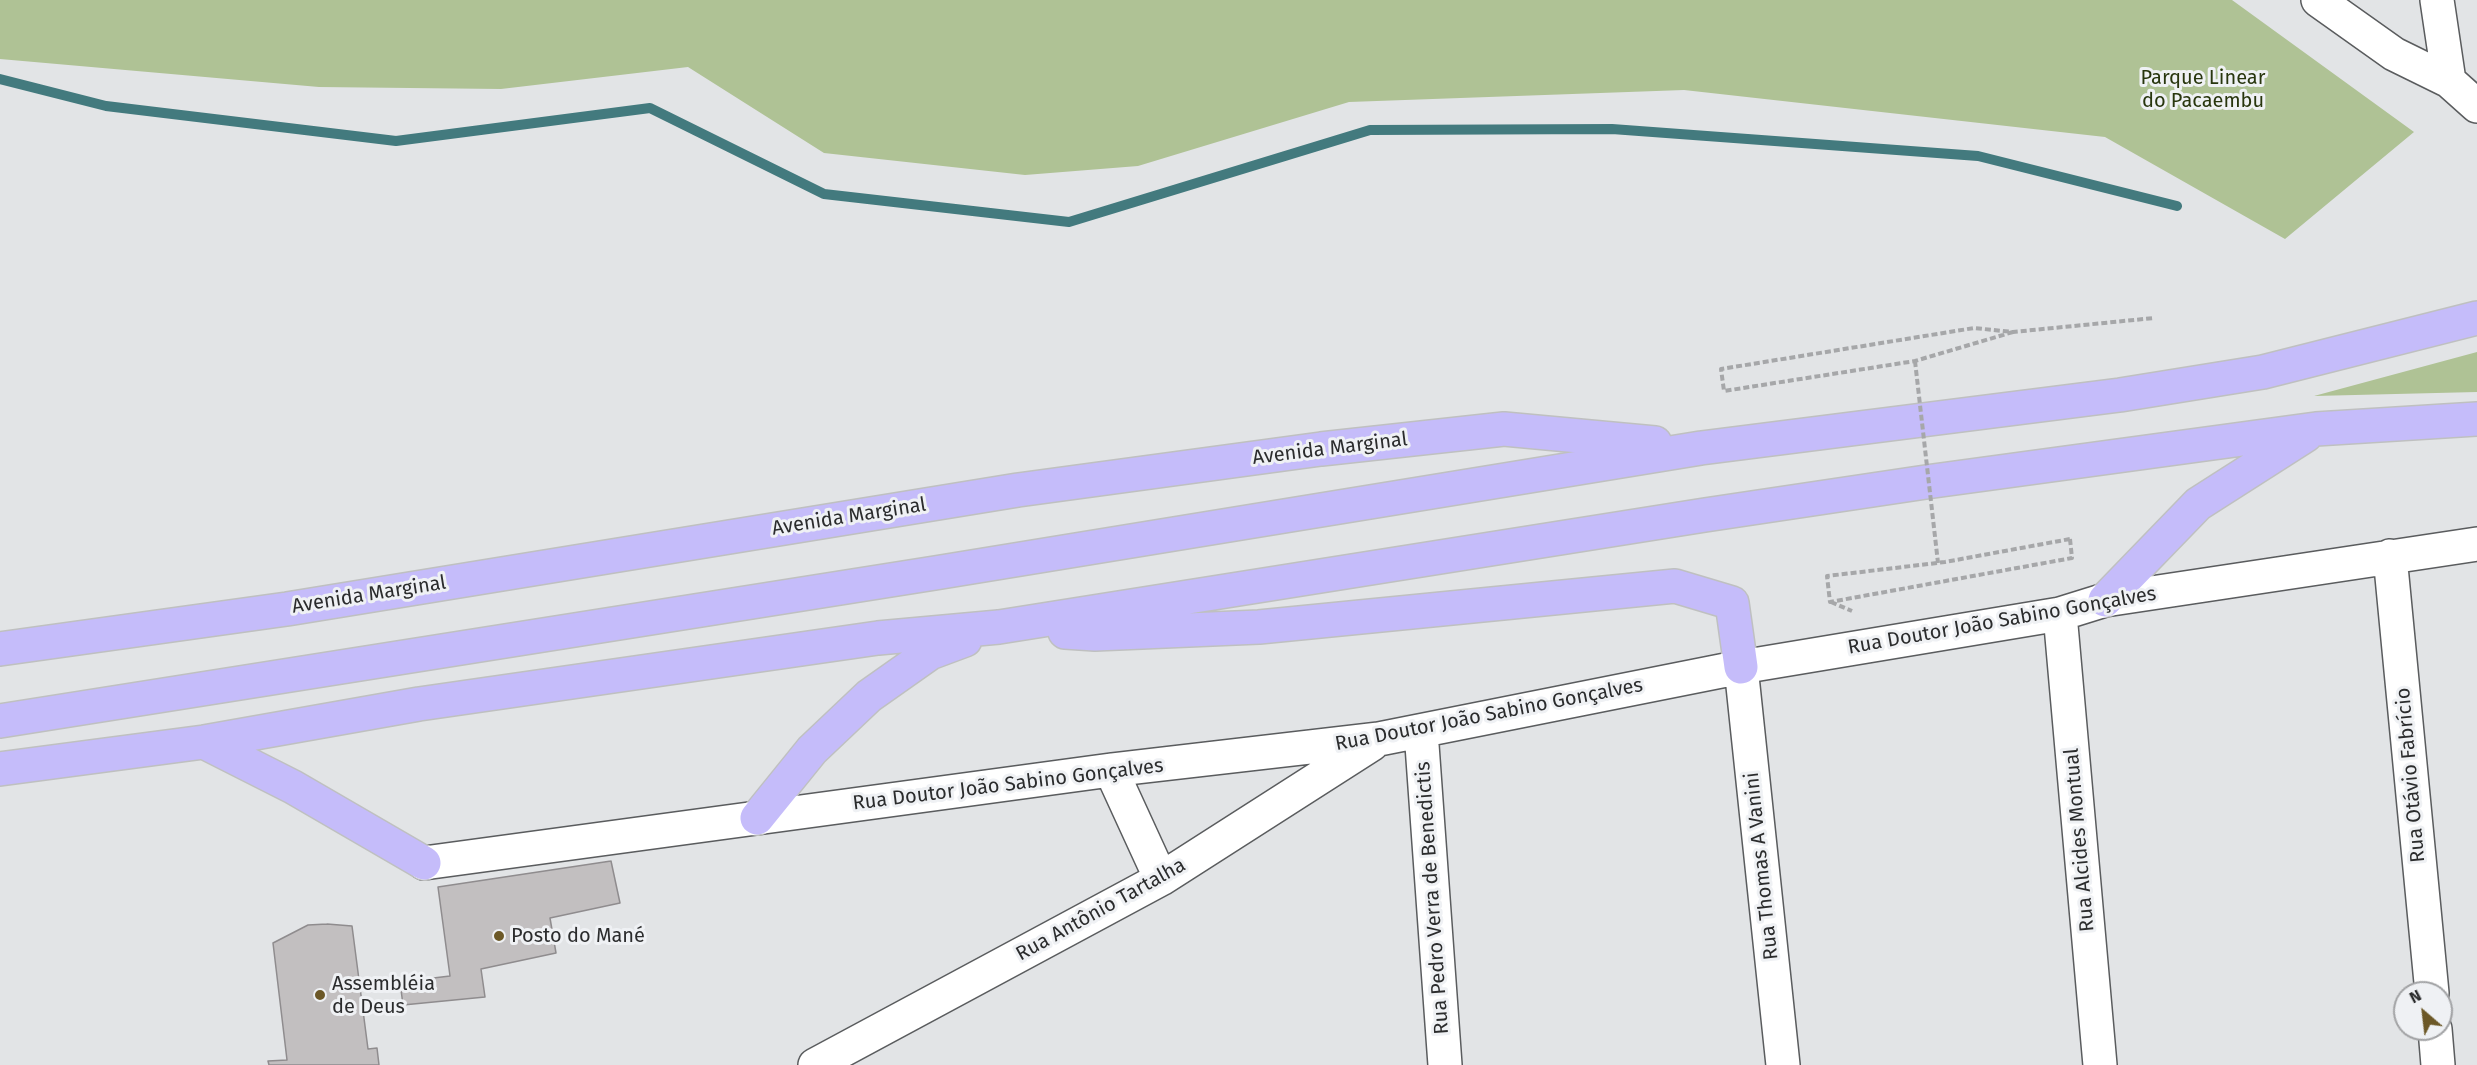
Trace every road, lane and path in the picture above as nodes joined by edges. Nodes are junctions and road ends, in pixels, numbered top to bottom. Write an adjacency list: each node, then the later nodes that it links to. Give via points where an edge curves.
1 (2318, 0): 3 (street, via 2394,54)
2 (2437, 0): 3 (street)
3 (2449, 81): 4 (street)
4 (2477, 106)
5 (2154, 318): 7 (path)
6 (2477, 318): 11 (main road, via 2263,372 2120,395)
7 (2013, 332): 8 (path); 8 (path, via 1974,328 1721,369 1724,391)
8 (1915, 361): 14 (path, bridge)
9 (2477, 419): 10 (main road)
10 (2316, 429): 15 (main road, via 2198,504); 17 (main road, via 1705,515)
11 (1701, 448): 18 (main road, Avenida Marginal, via 1504,429 1321,449 1018,490 287,609); 20 (main road)
12 (2477, 544): 13 (street, Rua Doutor João Sabino Gonçalves)
13 (2390, 556): 15 (street, Rua Doutor João Sabino Gonçalves); 29 (street, Rua Otávio Fabrício)
14 (1938, 563): 14 (path, via 2070,539 2072,558 1830,602 1827,576)
15 (2105, 600): 16 (street, Rua Doutor João Sabino Gonçalves)
16 (2060, 614): 19 (street, Rua Doutor João Sabino Gonçalves); 34 (street, Rua Alcides Montual)
17 (999, 627): 19 (main road, via 1095,634 1259,627 1675,586 1732,603); 23 (main road, via 878,638 443,701); 26 (main road, via 930,653 869,696 812,750)
18 (0, 649)
19 (1741, 667): 21 (street, Rua Doutor João Sabino Gonçalves); 33 (street, Rua Thomas A Vanini)
20 (0, 721)
21 (1421, 731): 22 (street, Rua Doutor João Sabino Gonçalves); 32 (street, Rua Pedro Verra de Benedictis)
22 (1379, 739): 25 (street, Rua Doutor João Sabino Gonçalves); 28 (street, Rua Antônio Tartalha)
23 (204, 742): 24 (main road); 27 (main road, via 293,787)
24 (0, 769)
25 (1111, 770): 26 (street, Rua Doutor João Sabino Gonçalves); 28 (street)
26 (757, 818): 27 (street, Rua Doutor João Sabino Gonçalves)
27 (424, 863)
28 (1161, 879): 31 (street, Rua Antônio Tartalha)
29 (2431, 981)
30 (2436, 1041): 35 (street)
31 (816, 1065)
32 (1445, 1065)
33 (1783, 1065)
34 (2100, 1065)
35 (2438, 1065)

